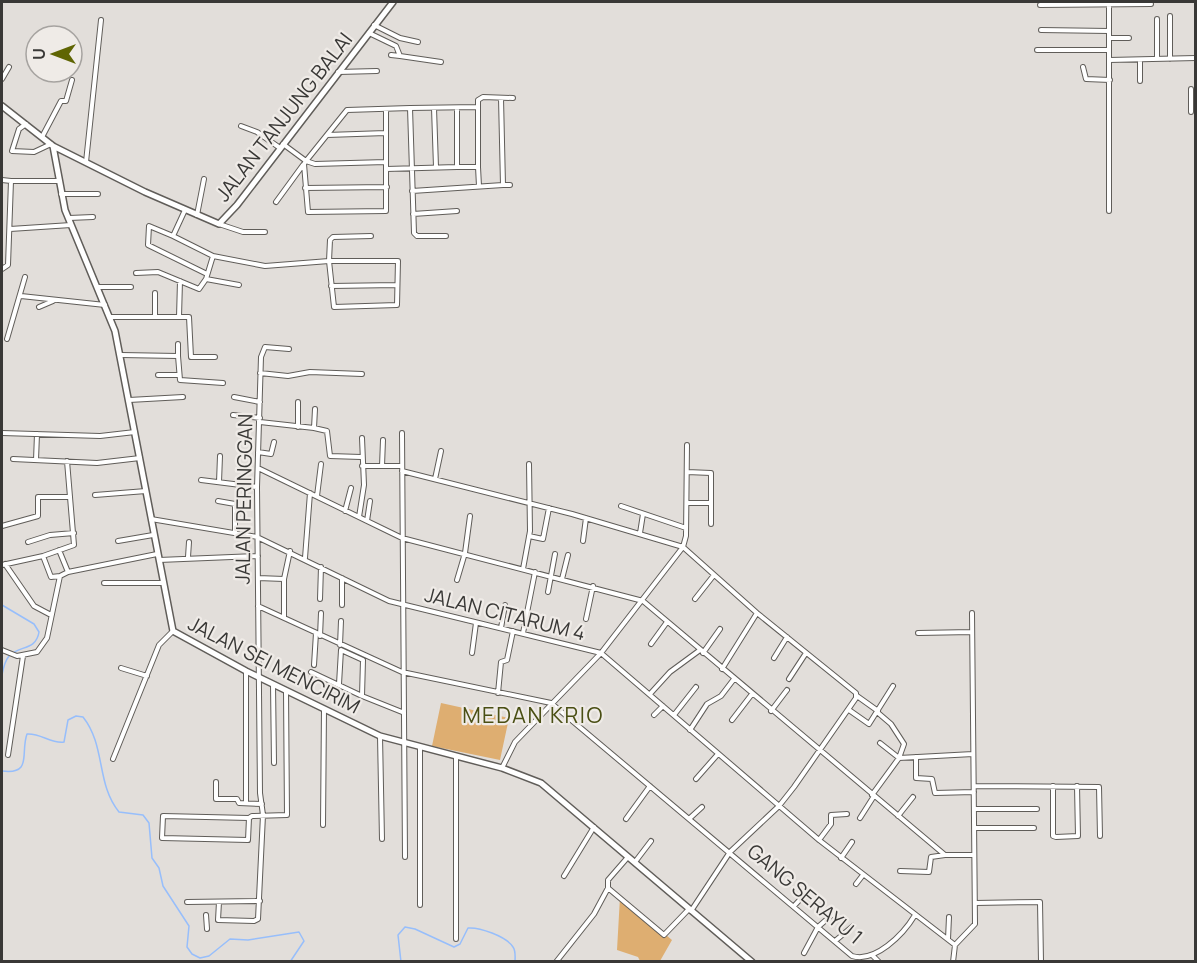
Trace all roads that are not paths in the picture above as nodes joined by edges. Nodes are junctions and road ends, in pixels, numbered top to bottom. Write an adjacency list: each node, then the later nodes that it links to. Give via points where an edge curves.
1 (393, 2): 8 (street, JALAN TANJUNG BALAI)
2 (1109, 3): 3 (street); 4 (street); 10 (street)
3 (1151, 4)
4 (1040, 6)
5 (1170, 16): 21 (street)
6 (1157, 19): 20 (street)
7 (101, 20): 50 (street)
8 (374, 25): 11 (street, JALAN TANJUNG BALAI); 14 (street)
9 (1041, 30): 10 (street)
10 (1109, 31): 12 (street)
11 (368, 33): 18 (street, via 398,47); 28 (street, JALAN TANJUNG BALAI)
12 (1109, 38): 13 (street); 16 (street)
13 (1129, 38)
14 (418, 42)
15 (1037, 50): 16 (street)
16 (1109, 50): 22 (street)
17 (391, 55): 18 (street)
18 (400, 56): 24 (street)
19 (1196, 58): 21 (street)
20 (1157, 59): 21 (street); 23 (street)
21 (1170, 59)
22 (1110, 60): 23 (street); 30 (street)
23 (1140, 60): 31 (street)
24 (441, 62)
25 (9, 67): 29 (street)
26 (1083, 67): 30 (street, via 1086,79)
27 (377, 71): 28 (street)
28 (338, 72): 49 (street, JALAN TANJUNG BALAI)
29 (2, 79)
30 (1110, 80): 73 (street)
31 (1140, 81)
32 (71, 84): 47 (street, via 66,101 61,101)
33 (1191, 90): 42 (street)
34 (501, 98): 35 (street); 37 (street, via 480,98); 62 (street)
35 (513, 98)
36 (2, 106): 43 (street, JALAN TANJUNG BALAI)
37 (477, 107): 40 (street); 55 (street)
38 (410, 108): 39 (street); 41 (street); 56 (street)
39 (434, 108): 40 (street); 53 (street)
40 (457, 108): 54 (street)
41 (386, 109): 45 (street); 46 (street, via 347,110)
42 (1191, 112)
43 (26, 124): 47 (street, JALAN TANJUNG BALAI); 48 (street, via 19,129 12,151 34,152)
44 (241, 126): 49 (street)
45 (386, 133): 46 (street); 51 (street)
46 (326, 135): 52 (street)
47 (42, 137): 48 (street, JALAN TANJUNG BALAI)
48 (52, 145): 50 (street, JALAN TANJUNG BALAI); 60 (street, JALAN SEI MENCIRIM)
49 (282, 146): 52 (street); 78 (street, JALAN TANJUNG BALAI)
50 (86, 162): 71 (street, JALAN TANJUNG BALAI)
51 (386, 162): 52 (street); 57 (street)
52 (305, 163): 66 (street); 70 (street)
53 (436, 167): 54 (street); 56 (street)
54 (457, 167): 55 (street)
55 (478, 167): 64 (street)
56 (411, 168): 57 (street); 67 (street)
57 (386, 169): 65 (street)
58 (204, 179): 75 (street)
59 (2, 180): 61 (street)
60 (58, 181): 61 (street); 69 (street, JALAN SEI MENCIRIM)
61 (11, 182): 80 (street)
62 (503, 184): 63 (street); 64 (street)
63 (510, 184)
64 (479, 186): 67 (street)
65 (387, 187): 66 (street); 66 (street, via 385,211 309,212)
66 (305, 188)
67 (412, 191): 74 (street)
68 (98, 194): 69 (street)
69 (61, 195): 77 (street, JALAN SEI MENCIRIM)
70 (276, 202)
71 (184, 210): 75 (street, JALAN TANJUNG BALAI); 82 (street)
72 (457, 211): 74 (street)
73 (1109, 211)
74 (413, 214): 84 (street, via 415,235)
75 (197, 216): 78 (street, JALAN TANJUNG BALAI)
76 (93, 217): 77 (street)
77 (69, 218): 79 (street, JALAN SEI MENCIRIM)
78 (219, 224): 81 (street, via 243,232)
79 (71, 225): 80 (street); 97 (street, JALAN SEI MENCIRIM)
80 (10, 229): 86 (street)
81 (265, 232)
82 (173, 236): 87 (street); 92 (street, via 149,226 147,245)
83 (371, 236): 88 (street, via 331,238)
84 (446, 236)
85 (2, 248): 86 (street)
86 (9, 249): 89 (street, via 8,266)
87 (213, 256): 88 (street, via 265,266); 92 (street)
88 (329, 261): 95 (street, via 397,260); 96 (street)
89 (2, 269)
90 (136, 273): 93 (street, via 158,272)
91 (25, 277): 100 (street)
92 (206, 277): 93 (street, via 199,289); 94 (street)
93 (180, 281): 106 (street)
94 (239, 285)
95 (398, 285): 96 (street); 96 (street, via 396,306 335,307)
96 (331, 286)
97 (98, 287): 98 (street); 102 (street, JALAN SEI MENCIRIM)
98 (131, 287)
99 (155, 293): 105 (street)
100 (21, 296): 101 (street); 107 (street)
101 (53, 300): 102 (street); 103 (street)
102 (106, 305): 104 (street, JALAN SEI MENCIRIM)
103 (39, 307)
104 (111, 317): 105 (street); 110 (street, JALAN SEI MENCIRIM)
105 (155, 317): 106 (street)
106 (179, 317): 112 (street, via 190,317 191,357)
107 (7, 339)
108 (178, 344): 111 (street)
109 (289, 349): 113 (street, JALAN PERINGGAN, via 265,347)
110 (121, 355): 111 (street); 120 (street, JALAN SEI MENCIRIM)
111 (178, 356): 116 (street)
112 (215, 357)
113 (260, 373): 114 (street); 121 (street, JALAN PERINGGAN)
114 (362, 374)
115 (158, 375): 116 (street)
116 (179, 375): 117 (street, via 180,381)
117 (222, 383)
118 (183, 397): 120 (street)
119 (234, 397): 121 (street)
120 (129, 400): 128 (street, JALAN SEI MENCIRIM)
121 (260, 402): 125 (street, JALAN PERINGGAN)
122 (298, 402): 126 (street)
123 (315, 409): 127 (street)
124 (233, 415): 125 (street)
125 (260, 420): 126 (street); 137 (street, JALAN PERINGGAN)
126 (298, 427): 127 (street)
127 (314, 428): 139 (street, via 327,431 330,456)
128 (135, 432): 131 (street, via 99,436); 140 (street, JALAN SEI MENCIRIM)
129 (2, 433): 131 (street)
130 (402, 433): 148 (street)
131 (37, 434): 142 (street)
132 (362, 438): 139 (street)
133 (383, 440): 147 (street)
134 (274, 442): 137 (street, via 271,454)
135 (687, 445): 151 (street)
136 (441, 451): 152 (street)
137 (258, 452): 149 (street, JALAN PERINGGAN)
138 (220, 456): 154 (street)
139 (361, 457): 146 (street)
140 (140, 458): 143 (street, via 97,463); 157 (street, JALAN SEI MENCIRIM)
141 (13, 459): 142 (street)
142 (36, 460): 143 (street)
143 (67, 461): 161 (street)
144 (321, 464): 160 (street)
145 (529, 464): 166 (street)
146 (362, 466): 147 (street); 172 (street, via 364,487)
147 (382, 466): 148 (street)
148 (402, 466): 150 (street)
149 (258, 468): 155 (street, JALAN PERINGGAN); 158 (street)
150 (402, 471): 152 (street); 185 (street)
151 (687, 472): 164 (street); 165 (street, via 711,472)
152 (435, 479): 166 (street)
153 (201, 480): 154 (street)
154 (219, 482): 155 (street)
155 (257, 487): 184 (street, JALAN PERINGGAN)
156 (351, 488): 169 (street)
157 (146, 491): 159 (street); 174 (street, JALAN SEI MENCIRIM)
158 (309, 493): 160 (street); 200 (street)
159 (95, 495)
160 (317, 496): 169 (street)
161 (70, 497): 177 (street, via 38,497 38,516); 179 (street)
162 (218, 501): 180 (street, via 235,504)
163 (370, 501): 175 (street)
164 (687, 503): 165 (street); 178 (street)
165 (711, 503): 176 (street)
166 (530, 504): 168 (street); 183 (street)
167 (621, 506): 170 (street)
168 (549, 508): 173 (street); 183 (street, via 543,539)
169 (345, 511): 172 (street)
170 (644, 514): 178 (street); 181 (street)
171 (470, 516): 193 (street)
172 (358, 517): 175 (street)
173 (586, 518): 181 (street); 187 (street)
174 (150, 519): 180 (street, JALAN CITARUM 4); 182 (street, JALAN SEI MENCIRIM)
175 (367, 521): 185 (street)
176 (711, 524)
177 (2, 526)
178 (686, 528): 190 (street)
179 (74, 533): 188 (street); 191 (street, via 74,545)
180 (235, 533): 184 (street, JALAN CITARUM 4)
181 (640, 533): 190 (street)
182 (153, 535): 186 (street); 198 (street, JALAN SEI MENCIRIM)
183 (529, 536): 203 (street)
184 (257, 537): 192 (street, JALAN CITARUM 4); 197 (street, JALAN PERINGGAN)
185 (402, 538): 193 (street); 221 (street)
186 (117, 541)
187 (583, 541)
188 (27, 542)
189 (189, 543): 199 (street)
190 (683, 547): 206 (street); 220 (street)
191 (59, 550): 196 (street); 204 (street)
192 (290, 551): 200 (street, JALAN CITARUM 4); 211 (street)
193 (465, 553): 203 (street); 213 (street)
194 (555, 554): 208 (street)
195 (567, 555): 212 (street)
196 (43, 556): 201 (street); 207 (street, via 51,577)
197 (258, 556): 199 (street); 209 (street, JALAN PERINGGAN)
198 (158, 557): 199 (street); 204 (street); 215 (street, JALAN SEI MENCIRIM)
199 (188, 557)
200 (304, 558): 202 (street, JALAN CITARUM 4)
201 (3, 564): 228 (street, via 34,606)
202 (321, 567): 210 (street, JALAN CITARUM 4); 218 (street)
203 (523, 569): 205 (street)
204 (68, 572): 207 (street)
205 (535, 572): 208 (street); 239 (street)
206 (714, 575): 219 (street); 226 (street)
207 (60, 576): 228 (street)
208 (551, 576): 212 (street); 217 (street)
209 (258, 578): 211 (street); 224 (street, JALAN PERINGGAN)
210 (342, 578): 221 (street, JALAN CITARUM 4); 222 (street)
211 (285, 579): 229 (street)
212 (562, 579): 216 (street)
213 (457, 580)
214 (104, 583): 215 (street)
215 (162, 583): 236 (street, JALAN SEI MENCIRIM)
216 (593, 586): 220 (street); 230 (street)
217 (548, 592)
218 (320, 599)
219 (695, 599)
220 (643, 601): 232 (street); 248 (street)
221 (402, 604): 233 (street, JALAN CITARUM 4); 257 (street)
222 (342, 605)
223 (505, 605): 234 (street)
224 (258, 606): 229 (street); 259 (street, JALAN PERINGGAN)
225 (321, 613): 241 (street)
226 (757, 613): 242 (street); 254 (street)
227 (972, 613): 238 (street)
228 (51, 615): 250 (street, via 47,638 37,652)
229 (284, 617): 241 (street)
230 (586, 619)
231 (341, 621): 244 (street)
232 (667, 622): 243 (street); 246 (street)
233 (476, 623): 234 (street, JALAN CITARUM 4); 247 (street)
234 (501, 628): 237 (street, JALAN CITARUM 4)
235 (720, 629): 246 (street)
236 (172, 631): 255 (street, JALAN SEI MENCIRIM); 258 (street, via 159,645)
237 (513, 631): 239 (street, JALAN CITARUM 4); 268 (street, via 507,660 501,662)
238 (972, 632): 240 (street); 290 (street)
239 (523, 633): 248 (street, JALAN CITARUM 4)
240 (918, 633)
241 (318, 634): 244 (street); 252 (street)
242 (787, 637): 249 (street); 251 (street)
243 (651, 644)
244 (340, 645): 257 (street)
245 (4, 650): 250 (street)
246 (702, 651): 254 (street); 269 (street, via 670,672)
247 (472, 653)
248 (601, 653): 269 (street); 273 (street)
249 (806, 653): 261 (street); 272 (street)
250 (23, 656): 291 (street)
251 (774, 658)
252 (314, 665)
253 (121, 668): 258 (street)
254 (722, 669): 260 (street)
255 (246, 671): 259 (street, JALAN SEI MENCIRIM); 306 (street)
256 (311, 672): 263 (street)
257 (402, 672): 268 (street); 278 (street)
258 (147, 676): 295 (street)
259 (258, 677): 262 (street, JALAN SEI MENCIRIM); 307 (street, JALAN PERINGGAN)
260 (734, 679): 270 (street); 283 (street, via 721,696 707,704)
261 (789, 679)
262 (273, 684): 267 (street, JALAN SEI MENCIRIM); 296 (street)
263 (339, 685): 271 (street); 271 (street, via 340,650 363,660)
264 (893, 686): 279 (street)
265 (696, 687): 280 (street)
266 (787, 690): 277 (street)
267 (286, 691): 275 (street, JALAN SEI MENCIRIM); 313 (street, via 287,815)
268 (498, 693): 273 (street)
269 (650, 694): 274 (street)
270 (752, 694): 277 (street); 282 (street)
271 (362, 696): 278 (street)
272 (857, 696): 276 (street); 279 (street)
273 (551, 703): 297 (street, via 515,742); 300 (street, GANG SERAYU 1)
274 (663, 706): 280 (street); 281 (street)
275 (324, 709): 284 (street, JALAN SEI MENCIRIM); 319 (street)
276 (849, 710): 279 (street, via 869,724); 288 (street)
277 (771, 711): 288 (street)
278 (402, 712): 285 (street)
279 (877, 712): 294 (street, via 904,741)
280 (674, 715): 283 (street)
281 (654, 716)
282 (732, 720)
283 (690, 730): 289 (street)
284 (380, 736): 285 (street, JALAN SEI MENCIRIM); 324 (street)
285 (403, 743): 287 (street, JALAN SEI MENCIRIM); 332 (street)
286 (880, 743): 294 (street)
287 (420, 747): 292 (street, JALAN SEI MENCIRIM); 345 (street)
288 (821, 752): 304 (street); 308 (street)
289 (718, 754): 298 (street); 308 (street)
290 (973, 754): 293 (street); 303 (street)
291 (8, 755)
292 (456, 756): 297 (street, JALAN SEI MENCIRIM); 357 (street)
293 (916, 757): 294 (street); 303 (street, via 916,778 932,779 934,792)
294 (899, 758): 304 (street)
295 (113, 759)
296 (274, 763)
297 (502, 768): 320 (street, JALAN SEI MENCIRIM, via 546,786)
298 (696, 778)
299 (216, 782): 306 (street, via 216,799 237,799 238,803)
300 (650, 785): 316 (street, GANG SERAYU 1); 318 (street)
301 (1053, 786): 302 (street); 302 (street, via 1056,837 1078,836); 303 (street)
302 (1077, 786): 323 (street, via 1100,789)
303 (974, 789): 310 (street)
304 (873, 796): 314 (street); 317 (street)
305 (913, 797): 314 (street)
306 (246, 804): 307 (street)
307 (262, 804): 313 (street, JALAN PERINGGAN)
308 (779, 806): 325 (street); 328 (street)
309 (702, 807): 316 (street)
310 (974, 809): 311 (street); 321 (street)
311 (1037, 809)
312 (847, 814): 325 (street, via 831,815 831,824)
313 (263, 815): 315 (street); 341 (street, JALAN PERINGGAN)
314 (898, 816): 329 (street)
315 (249, 818): 315 (street, via 162,816 162,838 248,840)
316 (690, 818): 328 (street, GANG SERAYU 1)
317 (860, 818)
318 (626, 819)
319 (322, 825)
320 (594, 826): 331 (street, JALAN SEI MENCIRIM); 337 (street)
321 (974, 828): 322 (street); 330 (street)
322 (1034, 828)
323 (1100, 836)
324 (382, 839)
325 (819, 840): 333 (street)
326 (651, 841): 334 (street)
327 (852, 842): 333 (street)
328 (730, 852): 346 (street, GANG SERAYU 1); 347 (street)
329 (945, 855): 330 (street); 335 (street, via 931,857 929,872)
330 (974, 855): 344 (street)
331 (628, 856): 334 (street, JALAN SEI MENCIRIM); 339 (street, via 608,880)
332 (405, 857)
333 (841, 858): 336 (street)
334 (635, 862): 347 (street, JALAN SEI MENCIRIM)
335 (900, 871)
336 (863, 875): 338 (street); 350 (street)
337 (564, 876)
338 (856, 884)
339 (608, 888): 347 (street, via 664,935); 363 (street, via 594,914)
340 (808, 891): 346 (street)
341 (260, 901): 343 (street); 352 (street, via 257,920)
342 (187, 902): 343 (street)
343 (219, 902): 352 (street)
344 (975, 903): 360 (street, via 973,928); 367 (street, via 1040,902)
345 (420, 905)
346 (794, 906): 355 (street, GANG SERAYU 1)
347 (690, 910): 364 (street, JALAN SEI MENCIRIM)
348 (834, 913): 355 (street)
349 (206, 915): 353 (street)
350 (915, 915): 358 (street); 362 (street, GANG SERAYU 1, via 904,931)
351 (949, 917): 358 (street)
352 (218, 920): 353 (street)
353 (206, 921): 356 (street)
354 (853, 926): 359 (street)
355 (818, 927): 359 (street, GANG SERAYU 1); 361 (street)
356 (207, 929)
357 (456, 939)
358 (948, 939): 360 (street)
359 (835, 941): 362 (street, GANG SERAYU 1, via 852,956)
360 (955, 945): 366 (street)
361 (804, 953)
362 (873, 956): 365 (street)
363 (556, 962)
364 (752, 962)
365 (879, 962)
366 (954, 962)
367 (1041, 962)

